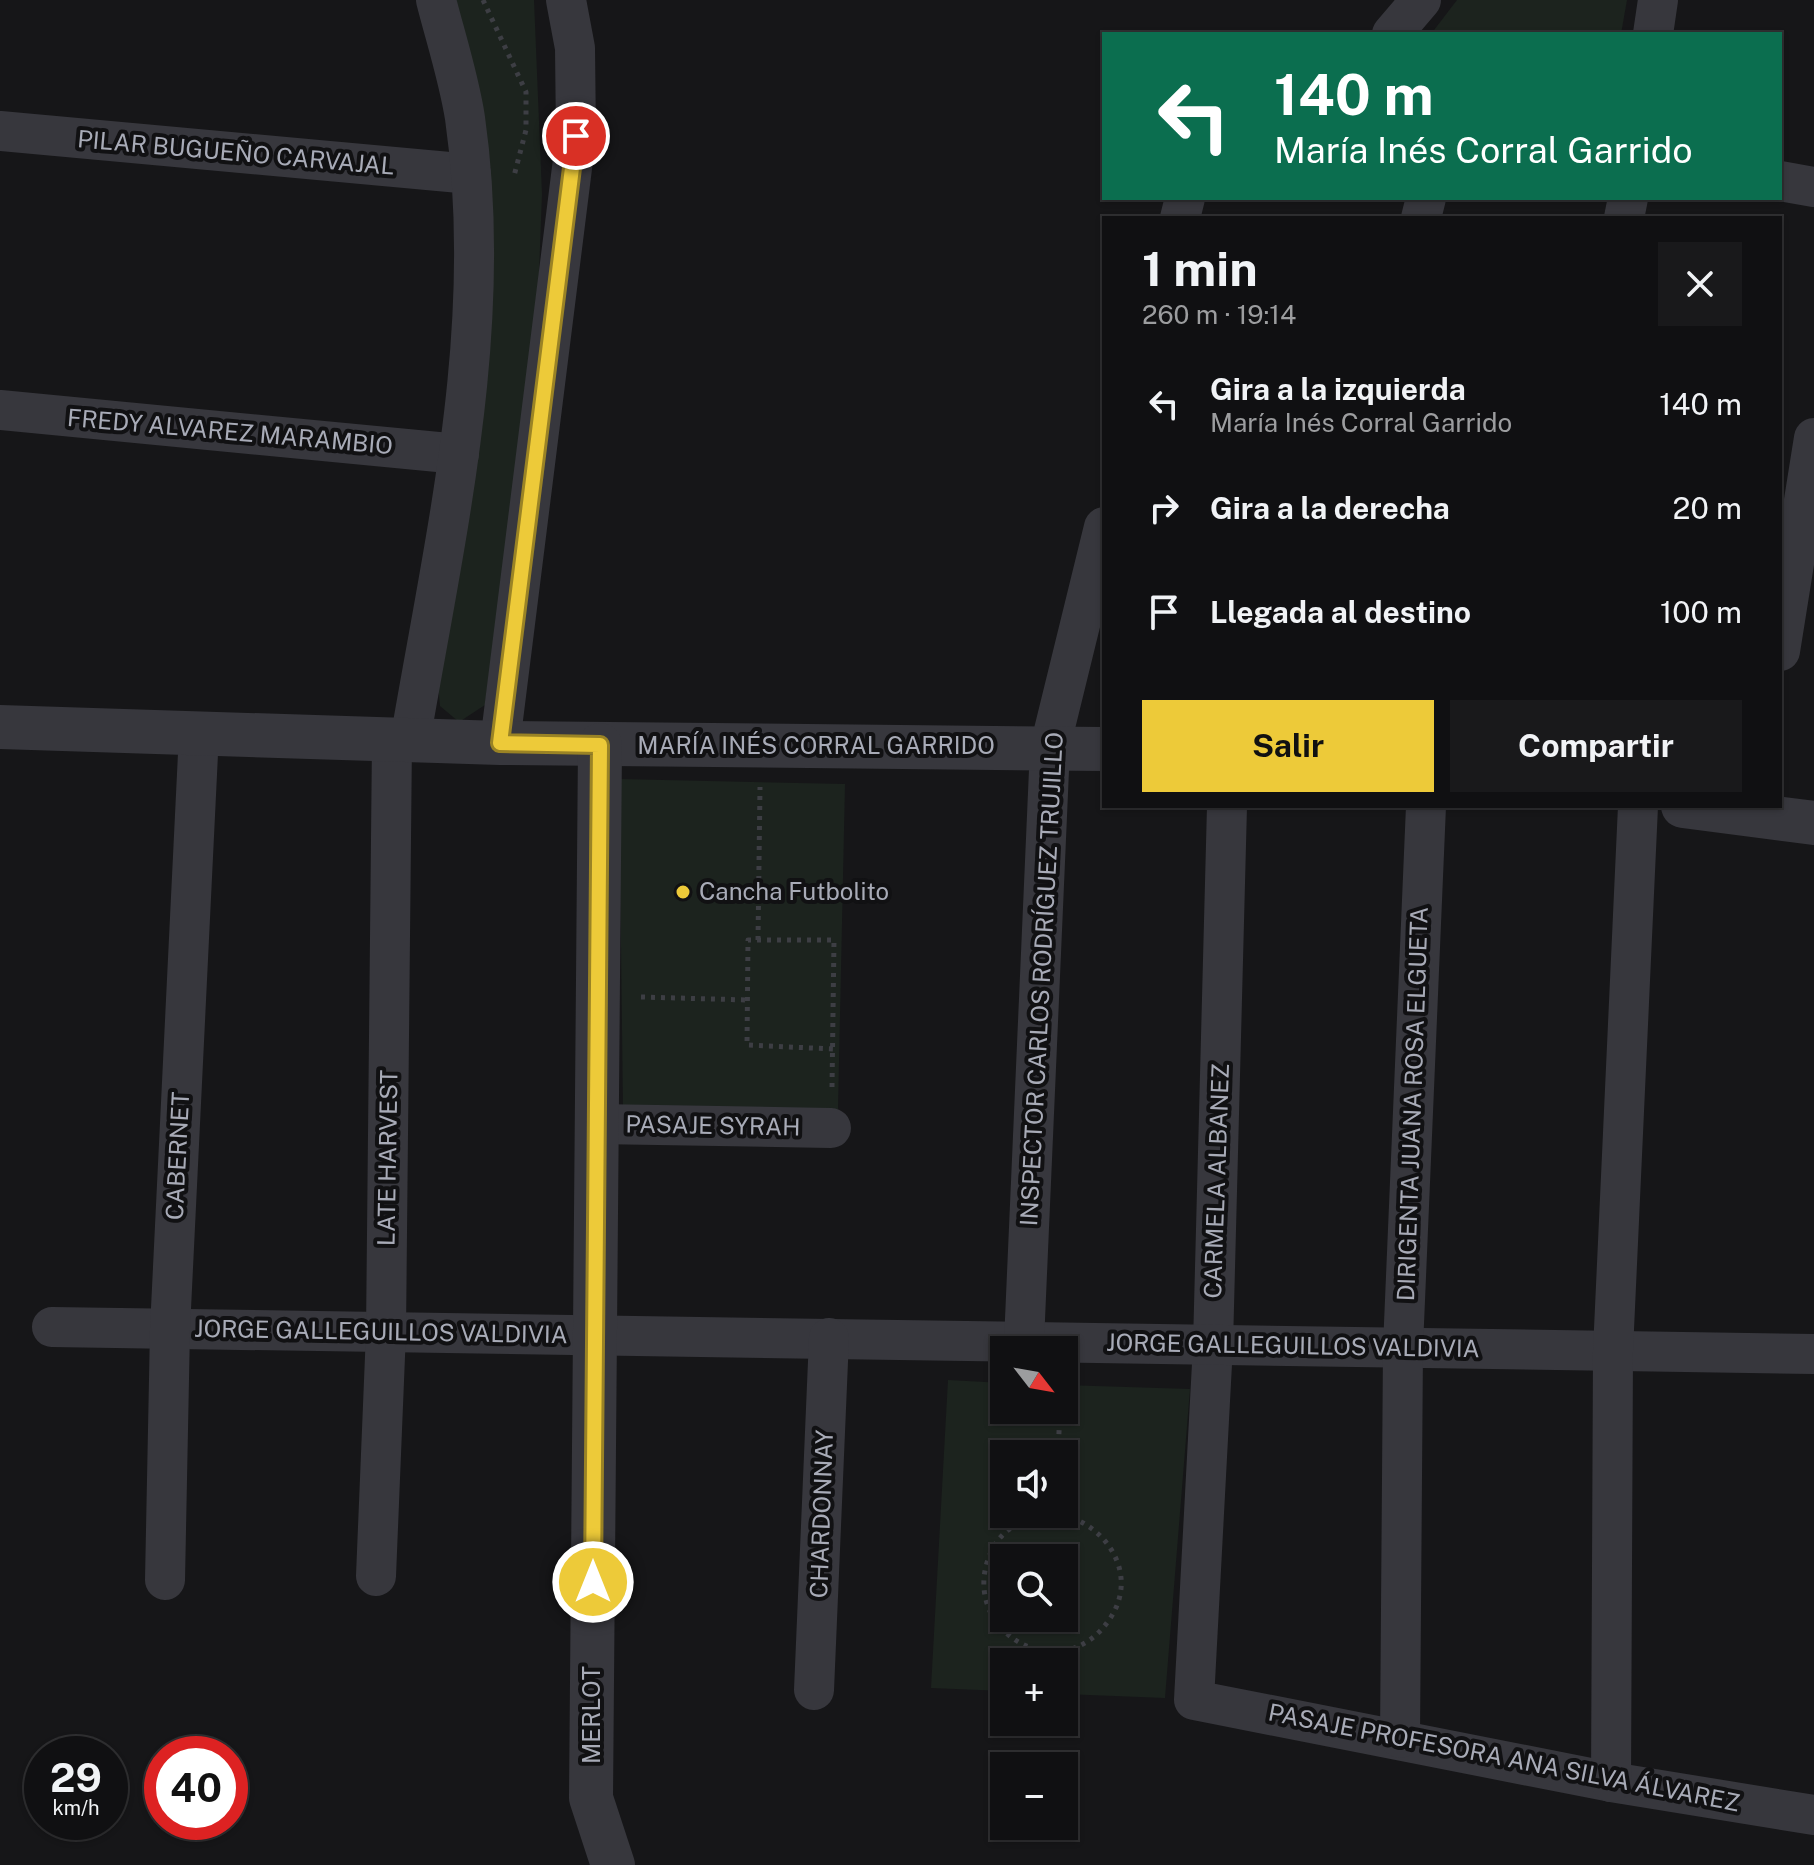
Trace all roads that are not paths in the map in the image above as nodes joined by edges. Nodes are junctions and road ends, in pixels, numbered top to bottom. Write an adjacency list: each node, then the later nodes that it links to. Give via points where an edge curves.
1 (436, 0): 8 (street, LATE HARVEST, via 465,115)
2 (566, 0): 19 (street, via 575,48 576,136)
3 (1421, 0): 5 (street)
4 (1658, 0): 6 (street)
5 (1394, 32)
6 (1653, 32)
7 (0, 131): 8 (street, PILAR BUGUEÑO CARVAJAL)
8 (471, 174): 13 (street, LATE HARVEST, via 475,298)
9 (1782, 181): 10 (street)
10 (1814, 187)
11 (0, 410): 13 (street, FREDY ALVAREZ MARAMBIO)
12 (1814, 438): 15 (street)
13 (459, 454): 18 (street, LATE HARVEST)
14 (1102, 535): 21 (street, INSPECTOR CARLOS RODRÍGUEZ TRUJILLO)
15 (1782, 638)
16 (0, 727): 17 (street, MARÍA INÉS CORRAL GARRIDO)
17 (199, 733): 18 (street, MARÍA INÉS CORRAL GARRIDO); 32 (street, CABERNET)
18 (401, 740): 19 (street, MARÍA INÉS CORRAL GARRIDO); 33 (street, LATE HARVEST)
19 (500, 743): 20 (street, MARÍA INÉS CORRAL GARRIDO)
20 (600, 745): 21 (street, MARÍA INÉS CORRAL GARRIDO); 29 (street, MERLOT)
21 (1050, 747): 22 (street, MARÍA INÉS CORRAL GARRIDO); 35 (street, INSPECTOR CARLOS RODRÍGUEZ TRUJILLO)
22 (1102, 749)
23 (1227, 808): 39 (street, CARMELA ALBANEZ)
24 (1426, 808): 40 (street, DIRIGENTA JUANA ROSA ELGUETA)
25 (1638, 808): 41 (street)
26 (1718, 808): 27 (street)
27 (1754, 810): 28 (street)
28 (1814, 823)
29 (596, 1124): 30 (street, PASAJE SYRAH); 34 (street, MERLOT)
30 (831, 1128)
31 (52, 1327): 32 (street, JORGE GALLEGUILLOS VALDIVIA)
32 (170, 1329): 33 (street, JORGE GALLEGUILLOS VALDIVIA); 44 (street, CABERNET)
33 (386, 1332): 34 (street, JORGE GALLEGUILLOS VALDIVIA); 43 (street, LATE HARVEST)
34 (594, 1335): 36 (street, JORGE GALLEGUILLOS VALDIVIA); 50 (street, MERLOT, via 591,1798)
35 (1024, 1336)
36 (829, 1338): 37 (street, JORGE GALLEGUILLOS VALDIVIA); 45 (street, CHARDONNAY)
37 (990, 1341)
38 (1078, 1343): 39 (street, JORGE GALLEGUILLOS VALDIVIA)
39 (1213, 1345): 40 (street, JORGE GALLEGUILLOS VALDIVIA); 46 (street, CARMELA ALBANEZ)
40 (1403, 1347): 41 (street, JORGE GALLEGUILLOS VALDIVIA); 47 (street, DIRIGENTA JUANA ROSA ELGUETA)
41 (1613, 1351): 42 (street, JORGE GALLEGUILLOS VALDIVIA); 48 (street)
42 (1814, 1354)
43 (376, 1576)
44 (165, 1580)
45 (814, 1690)
46 (1194, 1700): 47 (street, PASAJE PROFESORA ANA SILVA ÁLVAREZ)
47 (1400, 1738): 48 (street, PASAJE PROFESORA ANA SILVA ÁLVAREZ)
48 (1611, 1782): 49 (street, PASAJE PROFESORA ANA SILVA ÁLVAREZ)
49 (1814, 1815)
50 (613, 1865)

